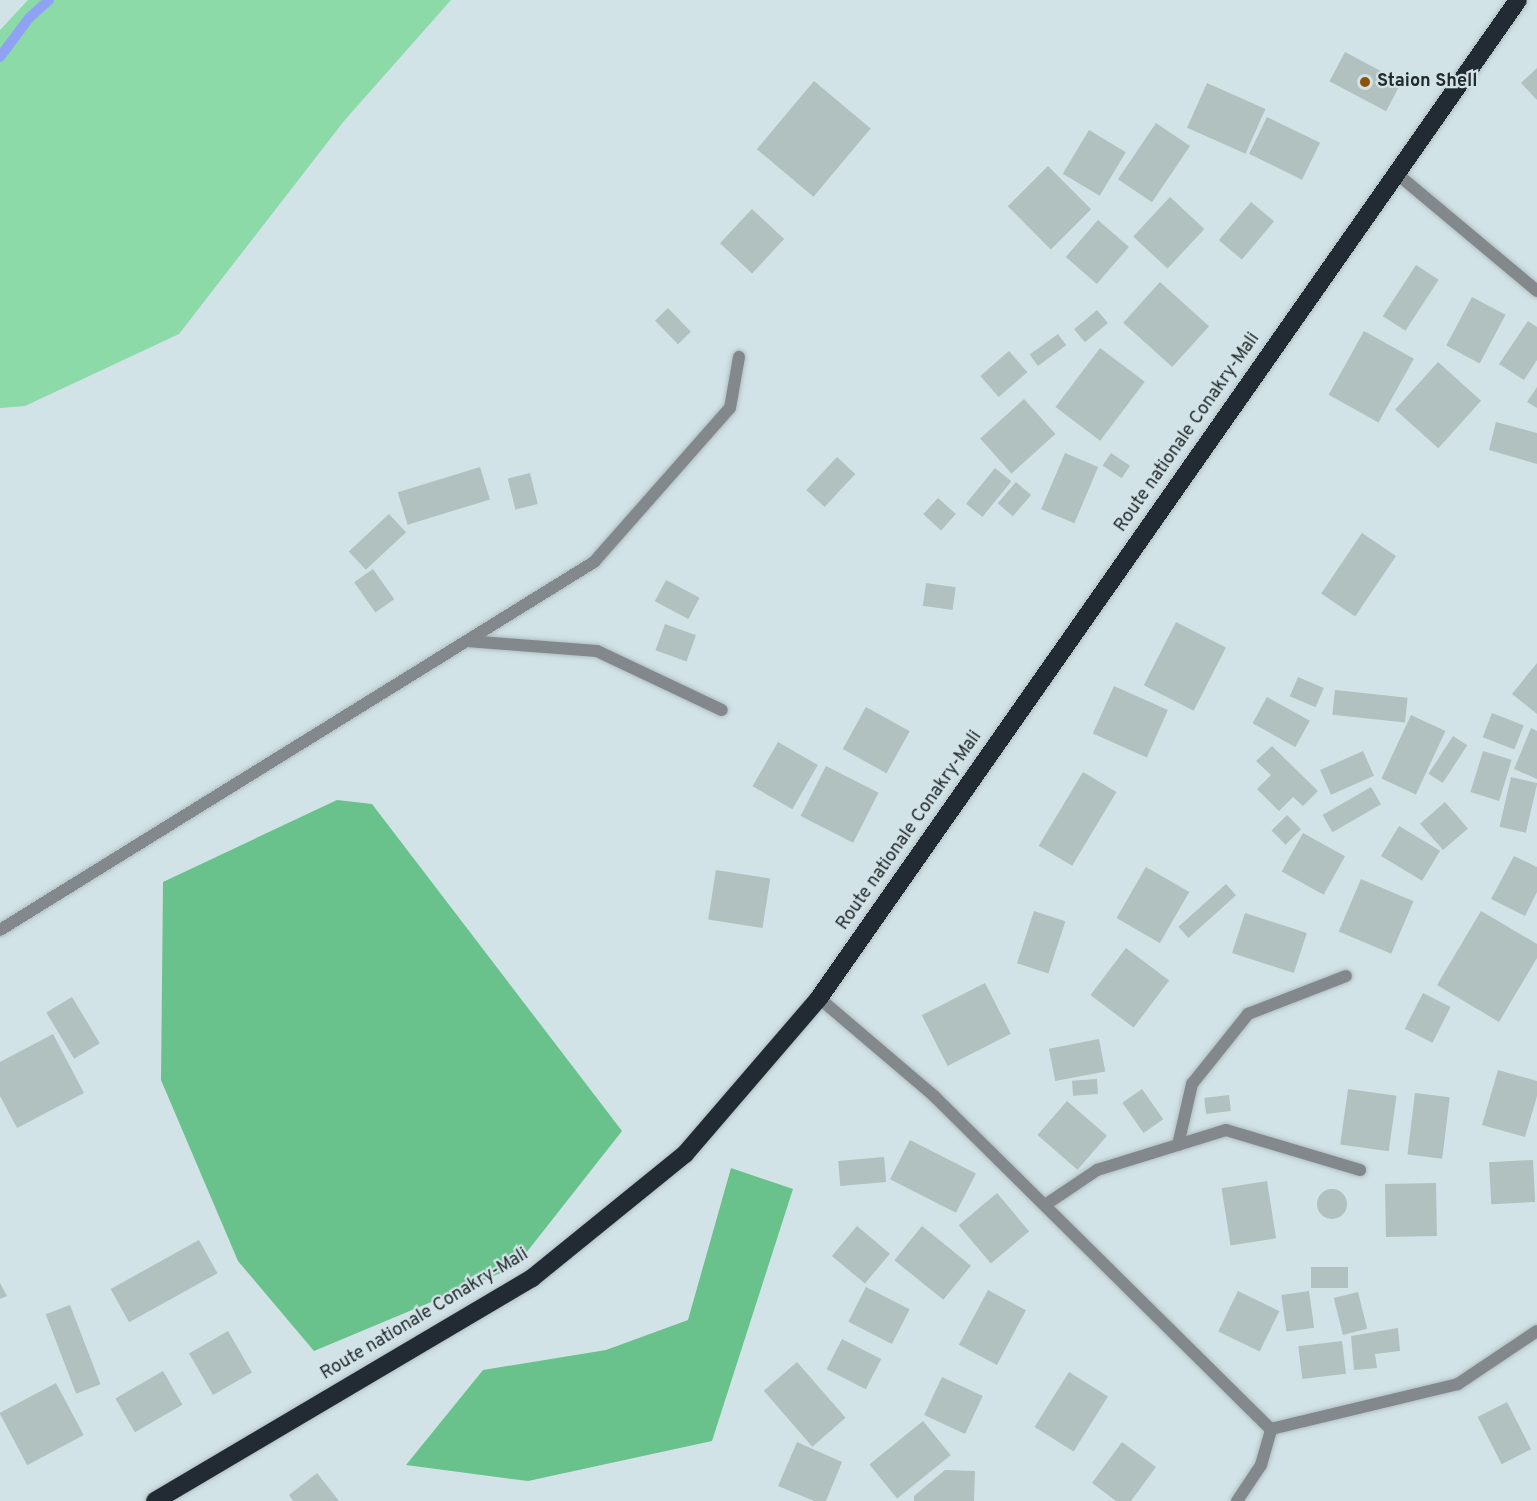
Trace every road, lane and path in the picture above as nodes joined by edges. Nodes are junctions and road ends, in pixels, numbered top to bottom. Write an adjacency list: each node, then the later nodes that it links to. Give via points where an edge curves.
1 (1518, 0): 2 (highway, Route nationale Conakry-Mali)
2 (1396, 172): 3 (street); 9 (highway, Route nationale Conakry-Mali)
3 (1537, 291)
4 (739, 357): 5 (street, via 730,408 594,562)
5 (467, 641): 6 (street, via 597,651); 7 (street)
6 (722, 710)
7 (0, 930)
8 (1346, 976): 10 (street, via 1248,1014 1192,1084)
9 (819, 998): 12 (street, via 934,1096); 15 (highway, Route nationale Conakry-Mali, via 685,1154 532,1278)
10 (1178, 1145): 11 (street, via 1226,1130); 12 (street, via 1097,1170)
11 (1360, 1170)
12 (1045, 1205): 14 (street)
13 (1537, 1331): 14 (street, via 1458,1384)
14 (1272, 1429): 16 (street, via 1261,1465)
15 (155, 1501)
16 (1237, 1501)

